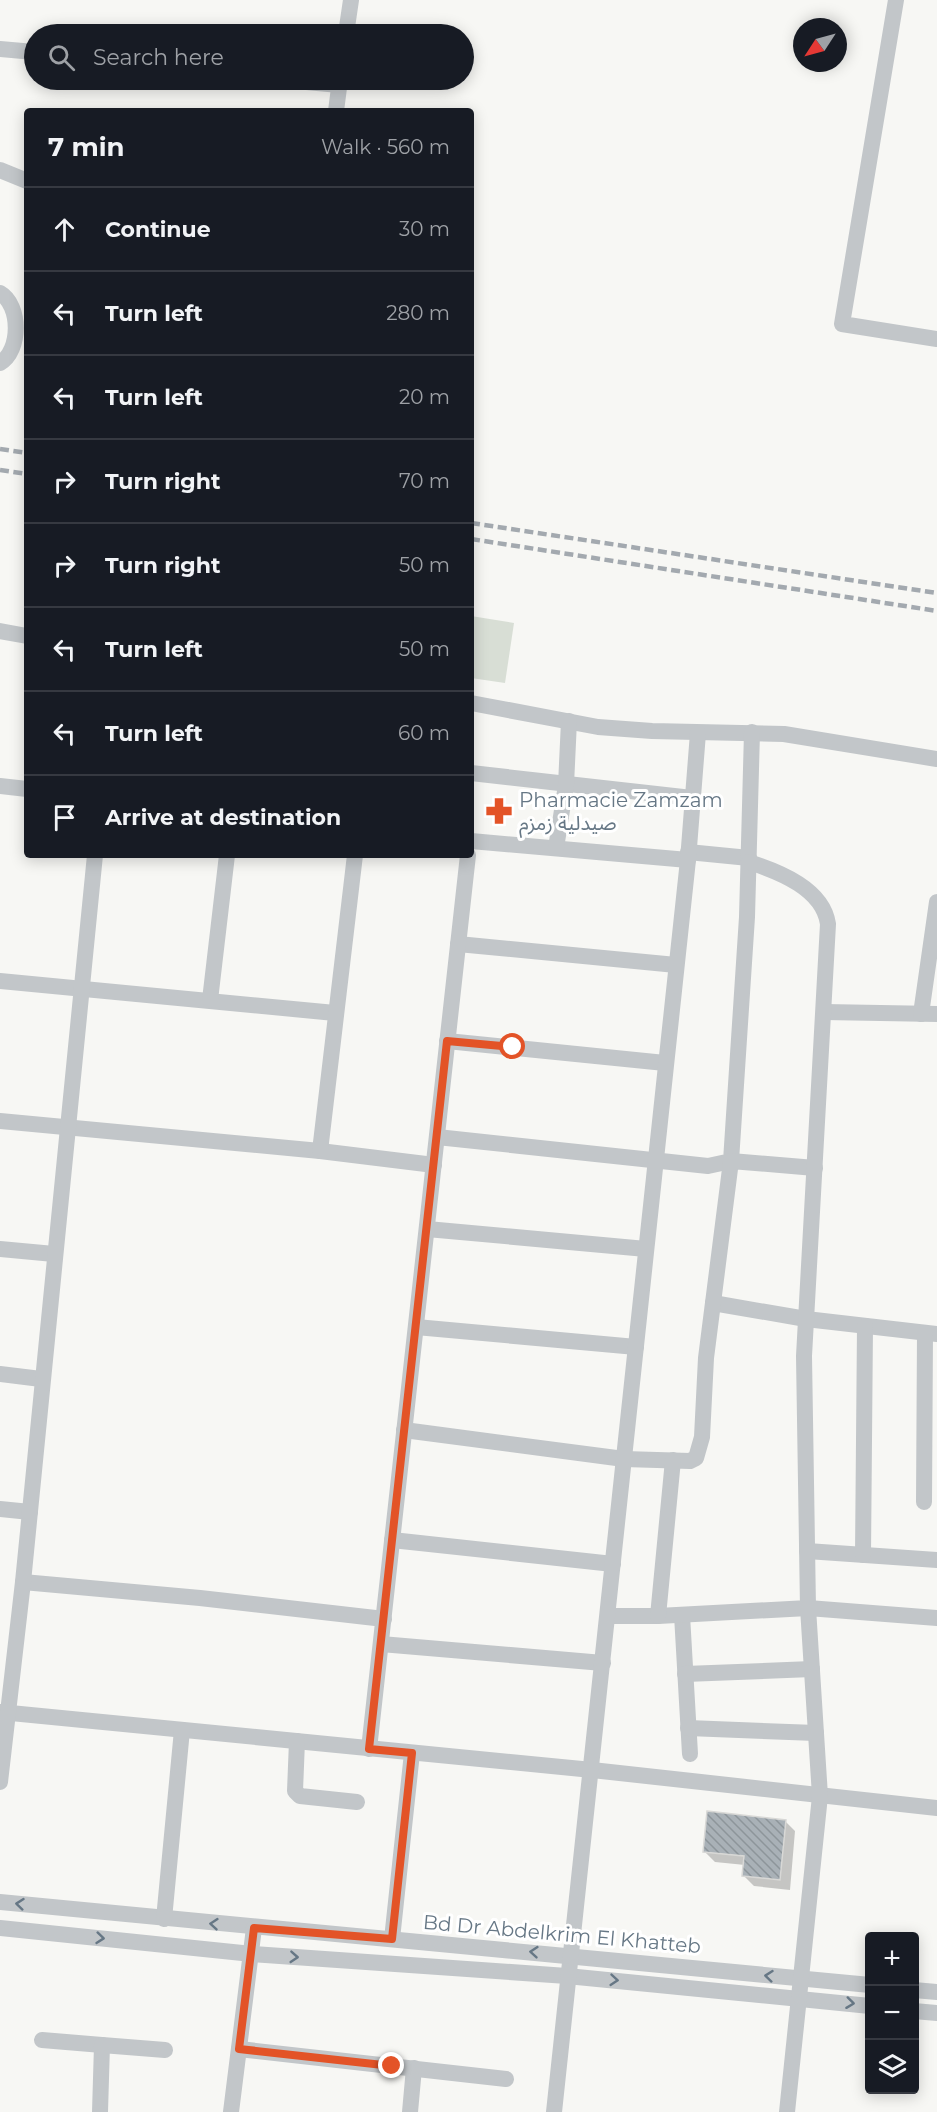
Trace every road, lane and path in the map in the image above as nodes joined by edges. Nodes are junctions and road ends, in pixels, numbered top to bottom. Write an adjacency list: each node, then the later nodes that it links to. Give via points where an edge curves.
1 (351, 0): 3 (street)
2 (896, 0): 11 (street, via 842,324)
3 (347, 24)
4 (0, 49): 5 (street)
5 (24, 51)
6 (338, 90): 7 (street)
7 (336, 108)
8 (0, 170): 9 (street)
9 (24, 180)
10 (0, 293): 12 (street, via 12,303 16,322 9,355)
11 (937, 339)
12 (0, 363)
13 (0, 631): 14 (street)
14 (24, 635)
15 (474, 704): 16 (street)
16 (569, 721): 18 (street, via 598,727); 21 (street)
17 (752, 732): 18 (street); 19 (street, via 814,738); 32 (street)
18 (699, 733): 24 (street)
19 (937, 759)
20 (474, 772): 21 (street)
21 (566, 785): 24 (street); 26 (street)
22 (0, 786): 23 (street)
23 (24, 789)
24 (692, 798): 27 (street)
25 (474, 841): 26 (street)
26 (556, 848): 27 (street)
27 (688, 856): 32 (street); 35 (street)
28 (95, 858): 37 (street)
29 (227, 858): 38 (street)
30 (355, 858): 40 (street)
31 (468, 858): 34 (street)
32 (749, 860): 39 (street, via 801,886 824,908 828,940); 49 (street)
33 (937, 902): 41 (street)
34 (458, 944): 35 (street); 42 (street)
35 (676, 965): 43 (street)
36 (0, 981): 37 (street)
37 (81, 990): 38 (street); 45 (street)
38 (210, 1000): 40 (street)
39 (824, 1012): 41 (street); 51 (street)
40 (335, 1013): 47 (street)
41 (929, 1014)
42 (447, 1041): 43 (street); 46 (street)
43 (665, 1063): 48 (street)
44 (0, 1121): 45 (street)
45 (69, 1128): 47 (street); 55 (street)
46 (437, 1137): 48 (street); 50 (street)
47 (320, 1151): 50 (street)
48 (655, 1160): 49 (street, via 708,1166); 54 (street)
49 (731, 1161): 51 (street); 56 (street)
50 (434, 1165): 52 (street)
51 (815, 1168): 57 (street)
52 (427, 1229): 54 (street); 59 (street)
53 (0, 1249): 55 (street)
54 (646, 1249): 61 (street)
55 (54, 1254): 63 (street)
56 (713, 1303): 57 (street); 66 (street, via 700,1450 690,1461)
57 (806, 1319): 58 (street); 71 (street)
58 (865, 1326): 60 (street); 72 (street)
59 (416, 1327): 61 (street); 64 (street)
60 (931, 1333): 67 (street)
61 (636, 1347): 65 (street)
62 (0, 1374): 63 (street)
63 (41, 1379): 69 (street)
64 (404, 1430): 65 (street); 70 (street)
65 (624, 1459): 66 (street); 74 (street)
66 (673, 1460): 78 (street)
67 (924, 1502)
68 (0, 1509): 69 (street)
69 (30, 1512): 75 (street)
70 (393, 1540): 74 (street); 81 (street)
71 (807, 1551): 72 (street); 76 (street)
72 (863, 1555): 73 (street)
73 (937, 1560)
74 (613, 1564): 77 (street)
75 (23, 1582): 81 (street); 86 (street)
76 (808, 1608): 79 (street); 80 (street); 84 (street)
77 (608, 1616): 78 (street); 83 (street)
78 (658, 1616): 79 (street)
79 (682, 1616): 85 (street)
80 (937, 1617)
81 (384, 1619): 82 (street)
82 (381, 1644): 83 (street); 91 (street)
83 (603, 1663): 94 (street)
84 (812, 1669): 85 (street); 89 (street)
85 (685, 1674): 87 (street)
86 (5, 1712): 88 (street); 95 (street)
87 (688, 1728): 89 (street); 93 (street)
88 (182, 1730): 90 (street); 100 (street)
89 (816, 1733): 96 (street)
90 (297, 1741): 91 (street); 97 (street, via 295,1791 300,1796)
91 (369, 1749): 92 (street)
92 (412, 1753): 94 (street); 103 (street)
93 (690, 1754)
94 (592, 1770): 96 (street); 105 (street)
95 (0, 1782)
96 (820, 1797): 98 (street); 107 (street)
97 (357, 1802)
98 (937, 1808)
99 (0, 1902): 100 (street, Bd Dr Abdelkrim El Khatteb, one-way to 99)
100 (164, 1919): 102 (street, Bd Dr Abdelkrim El Khatteb, one-way to 100)
101 (0, 1928): 104 (street, one-way to 104)
102 (254, 1928): 103 (street, Bd Dr Abdelkrim El Khatteb); 104 (street)
103 (392, 1939): 105 (street, Bd Dr Abdelkrim El Khatteb, one-way to 103)
104 (252, 1954): 106 (street, one-way to 106); 117 (street)
105 (570, 1956): 106 (street); 107 (street, Bd Dr Abdelkrim El Khatteb, one-way to 105)
106 (567, 1976): 111 (street, one-way to 111); 124 (street)
107 (799, 1978): 108 (street, Bd Dr Abdelkrim El Khatteb); 111 (street)
108 (865, 1985)
109 (919, 1990): 110 (street)
110 (937, 1992)
111 (798, 1997): 112 (street, one-way to 112); 125 (street)
112 (865, 2005)
113 (919, 2011): 114 (street)
114 (937, 2013)
115 (42, 2040): 116 (street)
116 (102, 2045): 118 (street); 121 (street)
117 (239, 2049): 119 (street); 122 (street)
118 (165, 2050)
119 (414, 2068): 120 (street); 123 (street)
120 (506, 2079)
121 (100, 2112)
122 (231, 2112)
123 (410, 2112)
124 (554, 2112)
125 (787, 2112)

